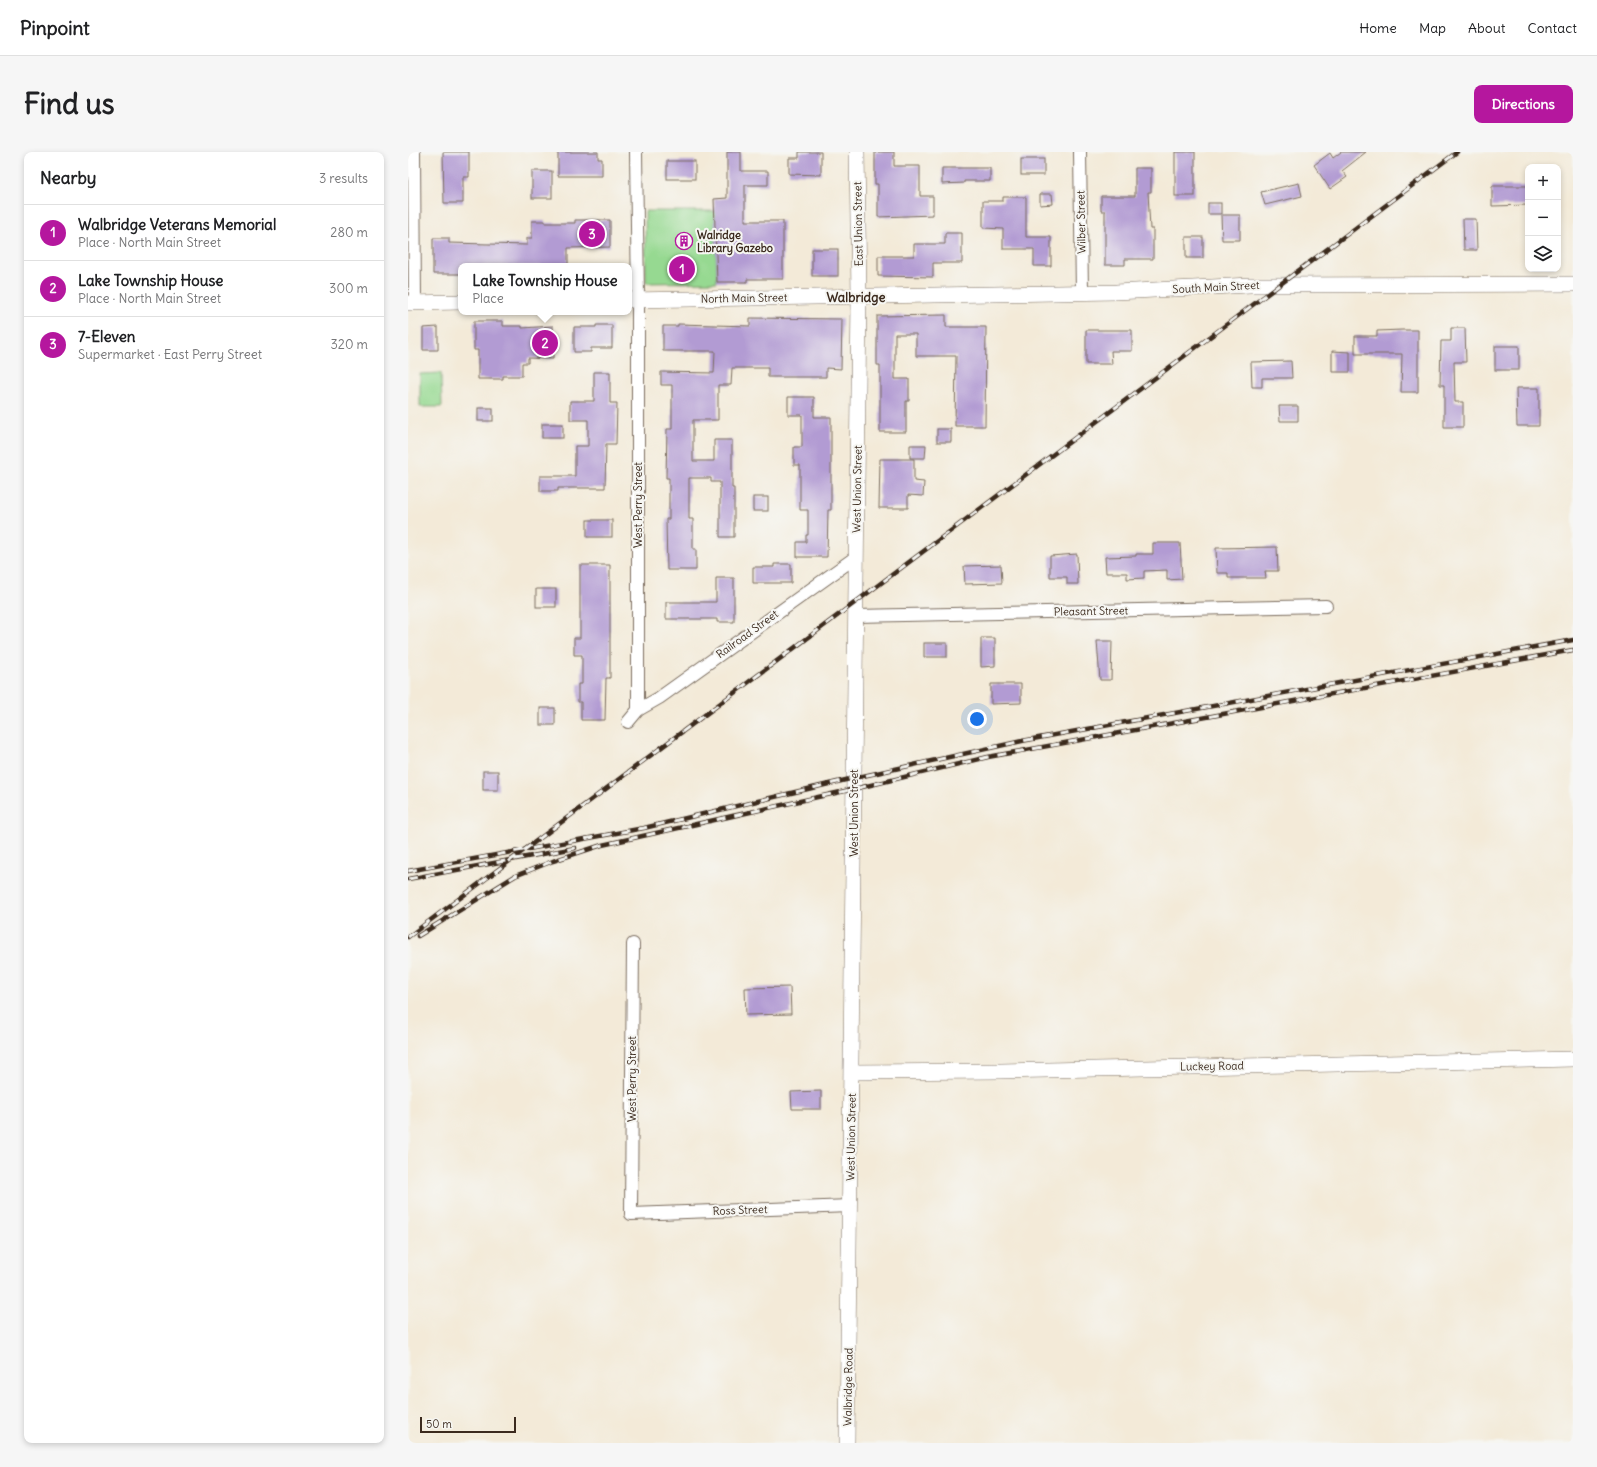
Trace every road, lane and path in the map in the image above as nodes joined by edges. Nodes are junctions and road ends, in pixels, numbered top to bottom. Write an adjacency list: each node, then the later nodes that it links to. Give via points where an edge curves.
1 (414, 152): 10 (street)
2 (636, 152): 8 (street, West Perry Street)
3 (857, 152): 7 (street, East Union Street)
4 (1080, 152): 6 (street, Wilber Street)
5 (1573, 284): 6 (street, South Main Street, via 1250,285)
6 (1082, 292): 7 (street, South Main Street)
7 (859, 296): 8 (street, North Main Street); 11 (street, West Union Street)
8 (634, 300): 14 (street, West Perry Street)
9 (458, 302): 10 (street)
10 (412, 303)
11 (856, 557): 13 (street, West Union Street); 14 (street, Railroad Street, via 659,698)
12 (1326, 606): 13 (street, Pleasant Street)
13 (856, 616): 18 (street, West Union Street)
14 (638, 710): 15 (street)
15 (628, 722)
16 (633, 944): 20 (street, West Perry Street)
17 (1573, 1059): 18 (street, Luckey Road)
18 (852, 1072): 19 (street, West Union Street)
19 (850, 1206): 20 (street, Ross Street); 21 (street, West Union Street)
20 (631, 1214)
21 (849, 1330): 22 (street, Walbridge Road)
22 (847, 1443)

